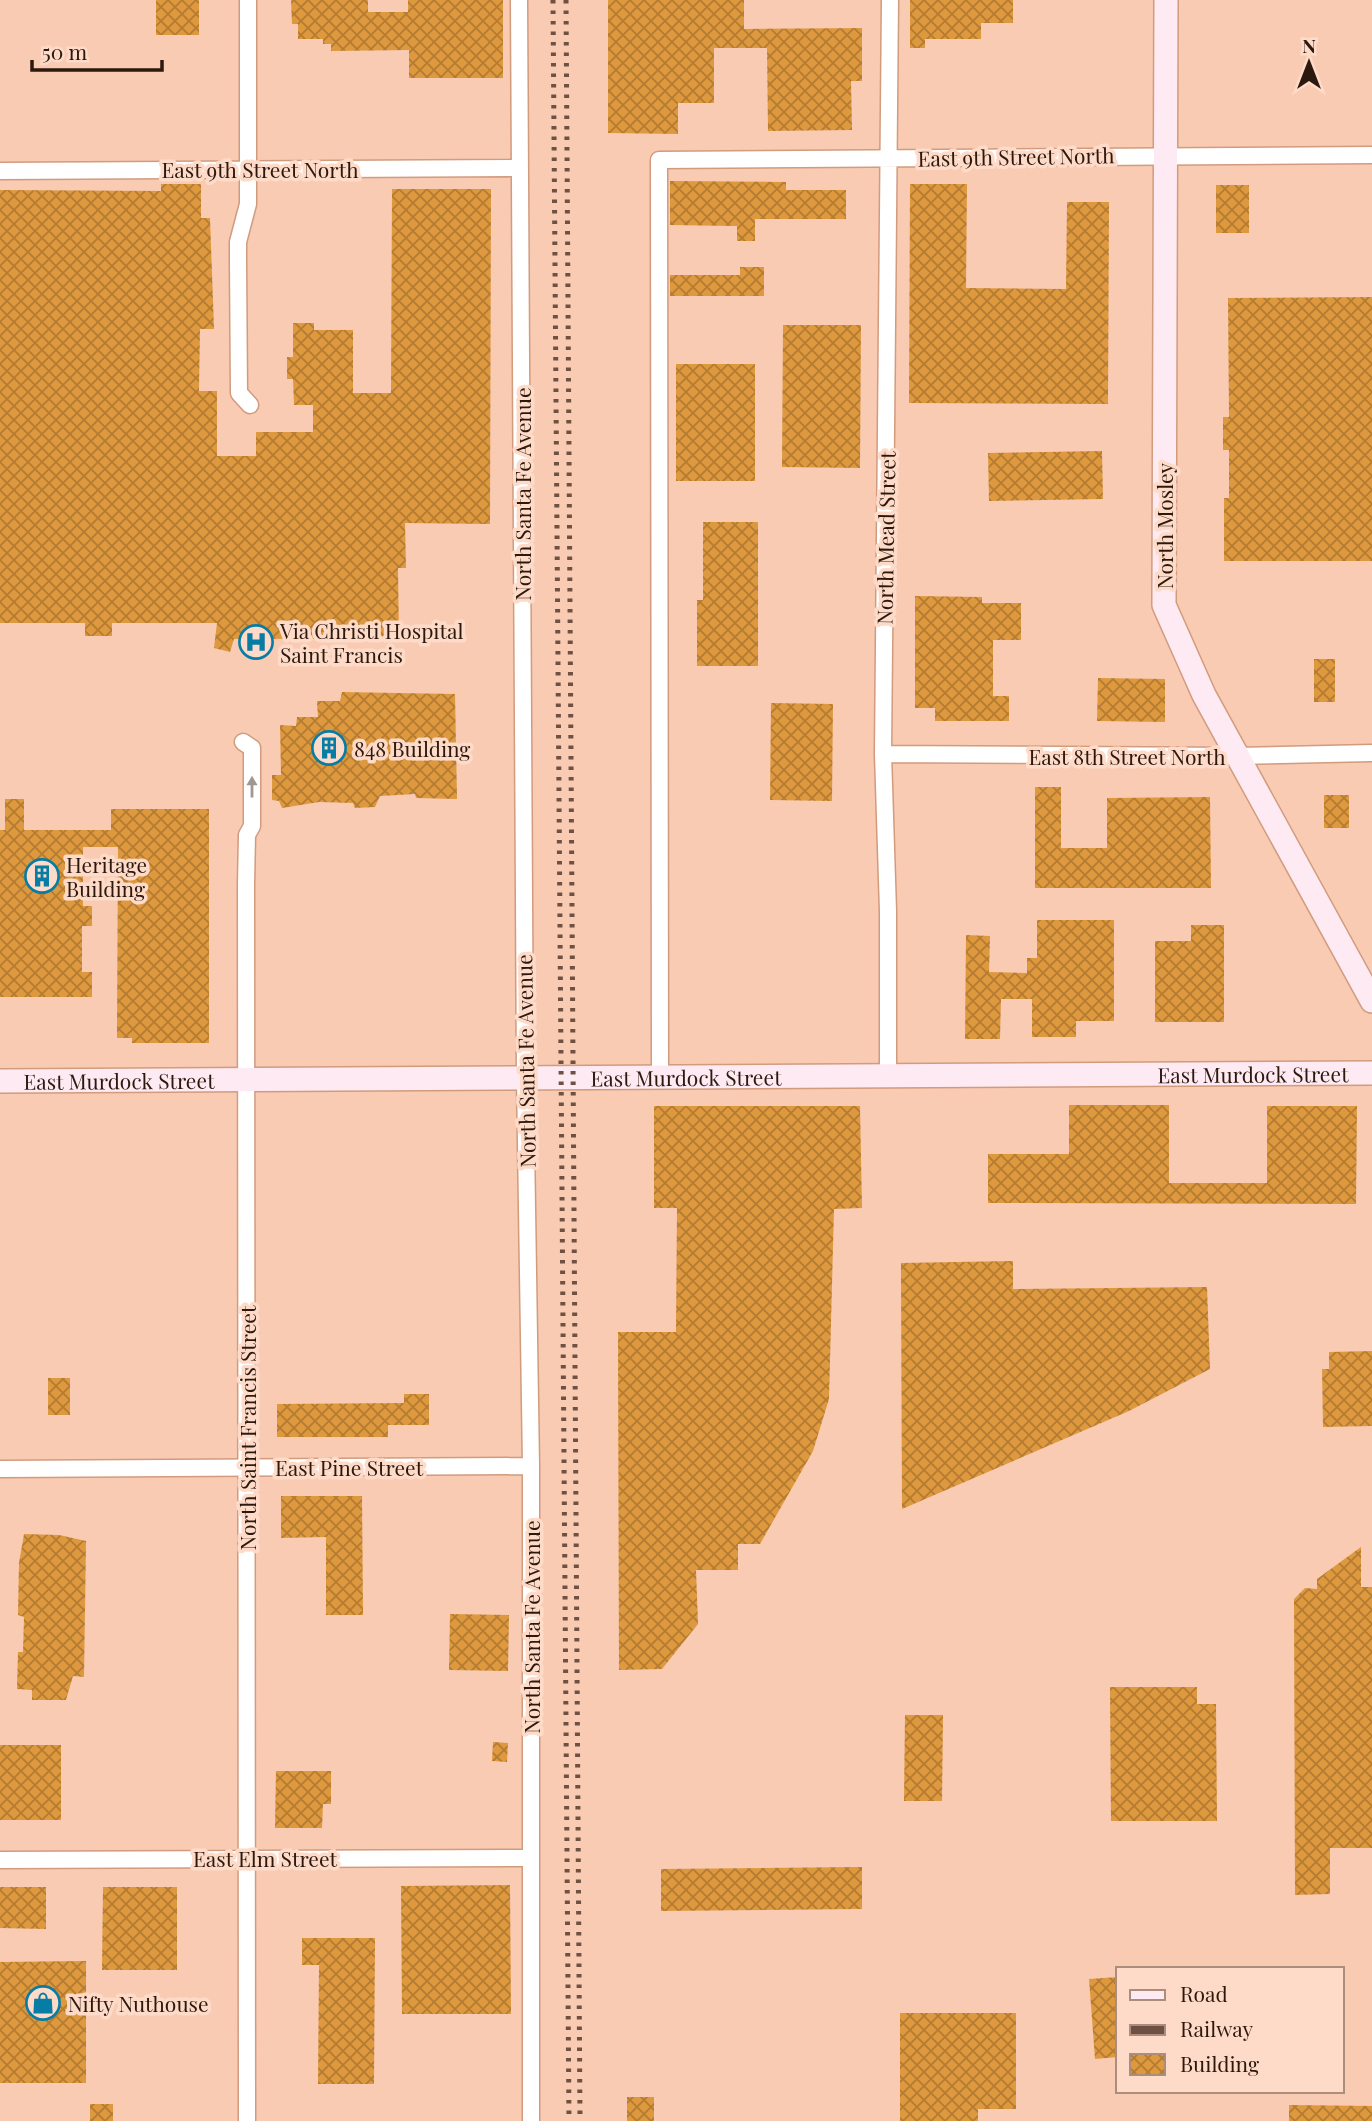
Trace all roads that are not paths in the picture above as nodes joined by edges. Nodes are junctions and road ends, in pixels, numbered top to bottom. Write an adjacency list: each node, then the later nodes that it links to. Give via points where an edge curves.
1 (248, 0): 8 (street)
2 (519, 0): 9 (street, North Santa Fe Avenue)
3 (890, 0): 7 (street, North Mead Street)
4 (1166, 0): 5 (street, North Mosley)
5 (1165, 155): 6 (street, East 9th Street North); 7 (street, East 9th Street North); 15 (street, North Mosley, via 1164,605)
6 (1372, 155)
7 (889, 157): 14 (street, North Mead Street); 19 (street, East 9th Street North, via 659,160)
8 (247, 168): 9 (street, East 9th Street North); 10 (street, East 9th Street North); 11 (street, via 248,204 238,242 239,393)
9 (520, 168): 20 (street, North Santa Fe Avenue)
10 (0, 171)
11 (250, 405)
12 (243, 743): 21 (street, North Saint Francis Street, one-way to 12, via 247,835 252,826 253,748)
13 (1372, 753): 15 (street, East 8th Street North)
14 (883, 754): 15 (street, East 8th Street North); 18 (street, North Mead Street)
15 (1237, 756): 16 (street, North Mosley)
16 (1372, 1001)
17 (1372, 1073): 18 (street, East Murdock Street)
18 (888, 1075): 19 (street, East Murdock Street)
19 (660, 1077): 20 (street, East Murdock Street)
20 (525, 1078): 21 (street, East Murdock Street); 23 (street, North Santa Fe Avenue)
21 (247, 1080): 22 (street, East Murdock Street); 24 (street, North Saint Francis Street)
22 (0, 1081)
23 (531, 1466): 24 (street, East Pine Street); 27 (street, North Santa Fe Avenue)
24 (247, 1468): 25 (street, East Pine Street); 26 (street, North Saint Francis Street)
25 (0, 1469)
26 (247, 1858): 27 (street, East Elm Street); 28 (street, East Elm Street); 29 (street, North Saint Francis Street)
27 (531, 1858): 30 (street, North Santa Fe Avenue)
28 (0, 1860)
29 (247, 2121)
30 (531, 2121)

